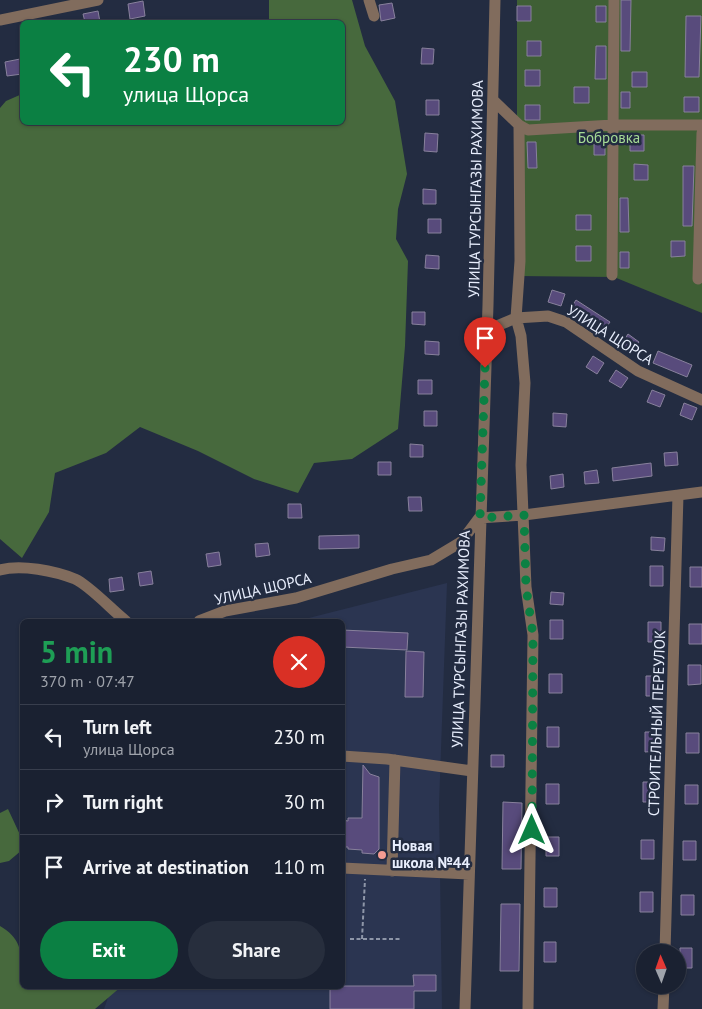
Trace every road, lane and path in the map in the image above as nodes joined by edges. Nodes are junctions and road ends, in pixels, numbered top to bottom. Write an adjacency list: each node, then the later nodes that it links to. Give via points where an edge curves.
1 (98, 0): 6 (street)
2 (369, 0): 5 (street)
3 (495, 0): 7 (street, УЛИЦА ТУРСЫНГАЗЫ РАХИМОВА)
4 (614, 0): 9 (street)
5 (374, 16)
6 (0, 20)
7 (493, 100): 8 (street); 15 (street, УЛИЦА ТУРСЫНГАЗЫ РАХИМОВА)
8 (519, 125): 9 (street, via 528,130); 14 (street, via 520,261)
9 (613, 125): 10 (street); 12 (street)
10 (702, 125)
11 (702, 133): 13 (street)
12 (612, 276)
13 (698, 279)
14 (516, 318): 15 (street, УЛИЦА ЩОРСА); 16 (street, УЛИЦА ЩОРСА, via 548,316 566,322 638,371); 19 (street, via 525,383)
15 (487, 330): 20 (street, УЛИЦА ТУРСЫНГАЗЫ РАХИМОВА)
16 (702, 400)
17 (702, 492): 18 (street)
18 (678, 495): 19 (street); 34 (street, СТРОИТЕЛЬНЫЙ ПЕРЕУЛОК)
19 (524, 515): 20 (street); 37 (street, via 526,587 533,635)
20 (480, 518): 23 (street, УЛИЦА ЩОРСА, via 461,542 432,560 296,598 225,611); 26 (street, УЛИЦА ТУРСЫНГАЗЫ РАХИМОВА)
21 (0, 570): 22 (street, via 28,567 76,580)
22 (124, 619)
23 (204, 619)
24 (345, 756): 25 (street)
25 (395, 760): 26 (street); 29 (street)
26 (472, 771): 30 (street, УЛИЦА ТУРСЫНГАЗЫ РАХИМОВА)
27 (345, 868): 28 (street)
28 (365, 870): 29 (street); 32 (path)
29 (392, 871): 30 (street)
30 (469, 874): 36 (street, УЛИЦА ТУРСЫНГАЗЫ РАХИМОВА)
31 (350, 939): 32 (path)
32 (362, 939): 33 (path)
33 (400, 939)
34 (665, 944)
35 (664, 994): 38 (street)
36 (465, 1009)
37 (528, 1009)
38 (663, 1009)

